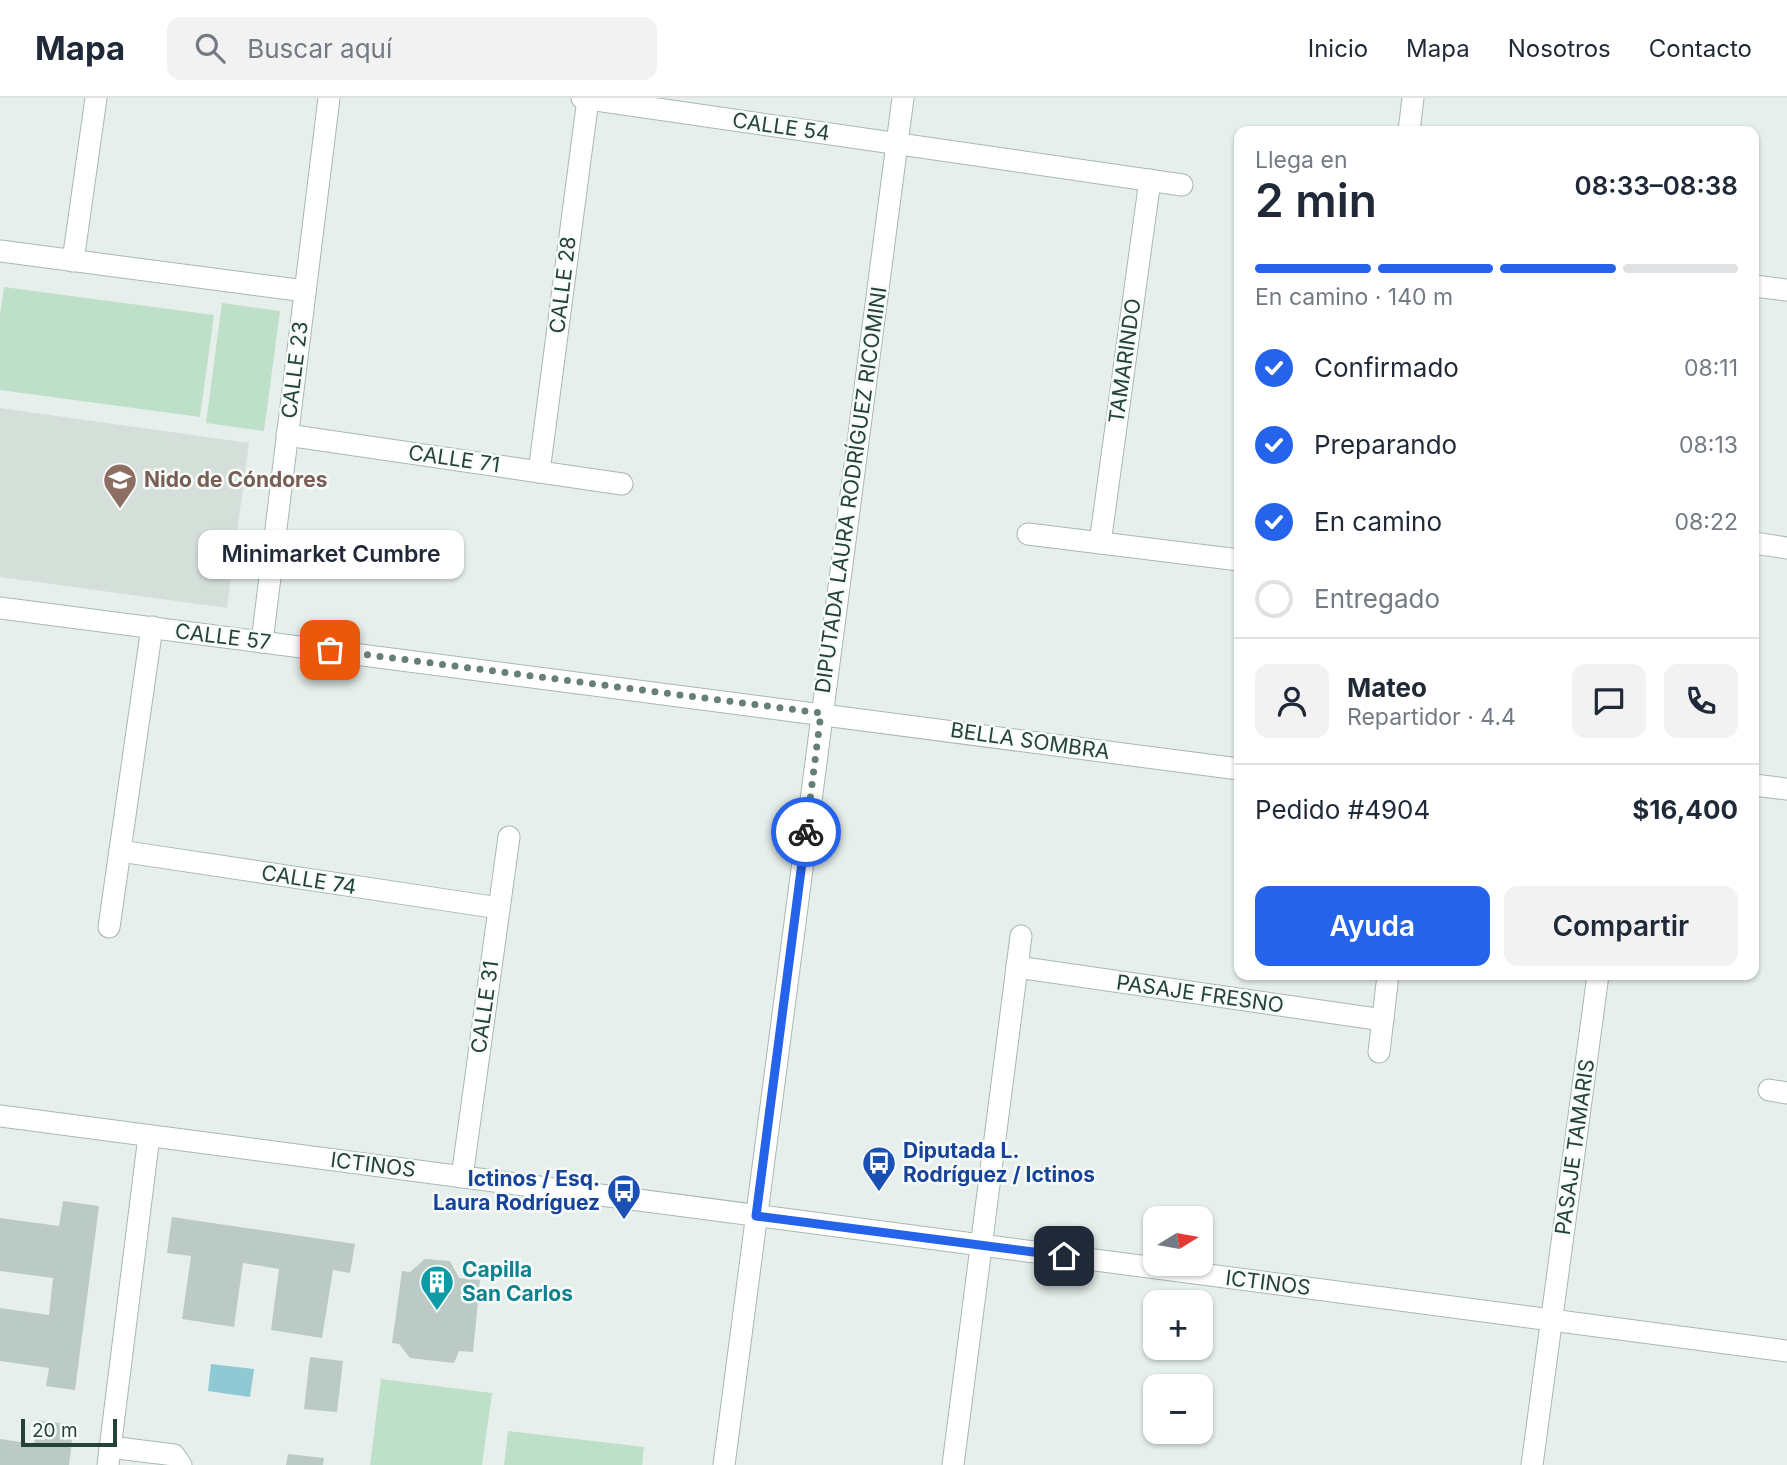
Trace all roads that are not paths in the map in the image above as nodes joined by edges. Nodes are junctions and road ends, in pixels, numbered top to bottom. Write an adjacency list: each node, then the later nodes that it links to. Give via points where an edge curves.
1 (96, 98): 12 (street)
2 (329, 98): 15 (street, CALLE 23)
3 (582, 98): 6 (street, CALLE 54)
4 (903, 98): 8 (street, DIPUTADA LAURA RODRÍGUEZ RICOMINI)
5 (1413, 98): 7 (street)
6 (587, 99): 8 (street, CALLE 54); 17 (street, CALLE 28)
7 (1410, 126)
8 (898, 144): 9 (street); 27 (street, DIPUTADA LAURA RODRÍGUEZ RICOMINI)
9 (1150, 180): 10 (street); 20 (street, TAMARINDO)
10 (1182, 185)
11 (0, 251): 12 (street)
12 (73, 261): 15 (street)
13 (1759, 287): 14 (street)
14 (1787, 290)
15 (305, 291): 16 (street, CALLE 23)
16 (287, 435): 17 (street, CALLE 71); 26 (street, CALLE 23)
17 (539, 472): 18 (street, CALLE 71)
18 (622, 484)
19 (1028, 534): 20 (street)
20 (1100, 543): 23 (street)
21 (1759, 544): 22 (street)
22 (1787, 548)
23 (1234, 559)
24 (0, 608): 25 (street, CALLE 57)
25 (152, 627): 26 (street, CALLE 57); 32 (street)
26 (262, 642): 27 (street, CALLE 57)
27 (821, 713): 28 (street, BELLA SOMBRA); 44 (street, DIPUTADA LAURA RODRÍGUEZ RICOMINI)
28 (1234, 768)
29 (1759, 786): 30 (street)
30 (1787, 789)
31 (509, 837): 33 (street, CALLE 31)
32 (120, 851): 33 (street, CALLE 74); 34 (street)
33 (499, 908): 43 (street, CALLE 31)
34 (109, 928)
35 (1021, 936): 36 (street)
36 (1017, 967): 39 (street, PASAJE FRESNO); 45 (street)
37 (1387, 980): 39 (street)
38 (1597, 980): 46 (street, PASAJE TAMARIS)
39 (1383, 1020): 40 (street)
40 (1379, 1052)
41 (0, 1116): 42 (street, ICTINOS)
42 (149, 1136): 43 (street, ICTINOS); 48 (street)
43 (462, 1177): 44 (street, ICTINOS)
44 (756, 1216): 45 (street, ICTINOS); 50 (street, DIPUTADA LAURA RODRÍGUEZ RICOMINI)
45 (983, 1245): 46 (street, ICTINOS); 51 (street)
46 (1552, 1320): 47 (street, ICTINOS); 52 (street, PASAJE TAMARIS)
47 (1787, 1351)
48 (109, 1456): 49 (street, via 174,1455)
49 (181, 1465)
50 (724, 1465)
51 (953, 1465)
52 (1532, 1465)

